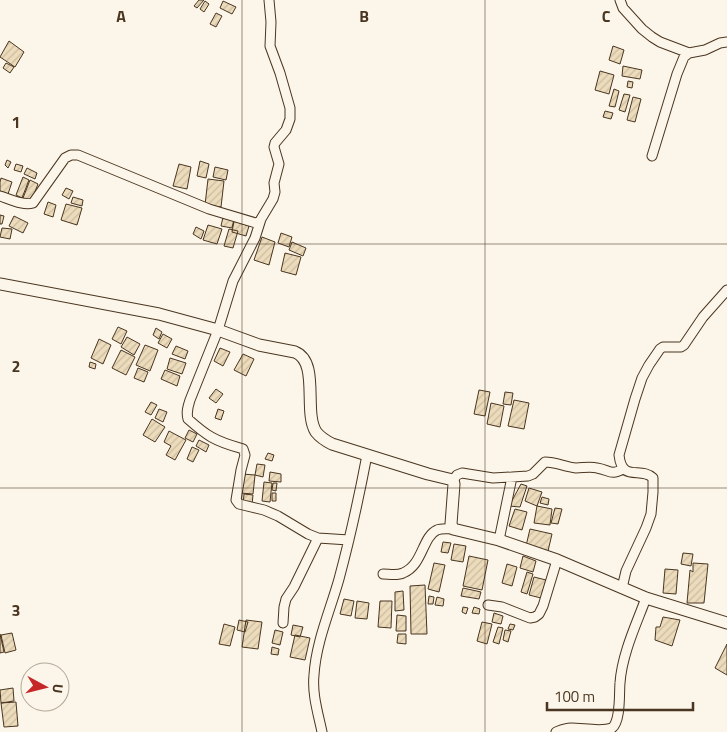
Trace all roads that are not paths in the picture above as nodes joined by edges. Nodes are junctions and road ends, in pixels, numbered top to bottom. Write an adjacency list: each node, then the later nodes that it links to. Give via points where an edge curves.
1 (269, 0): 7 (street, via 271,50 290,116 286,130 274,144 279,164 275,192)
2 (620, 0): 4 (street, via 623,8 652,37)
3 (727, 42): 4 (street)
4 (689, 53): 5 (street, via 677,74)
5 (652, 156)
6 (0, 196): 7 (street, via 30,205 65,158 74,154 209,209)
7 (259, 224): 10 (street, via 233,280)
8 (0, 284): 10 (street, via 159,314)
9 (727, 290): 12 (street, via 684,345 663,347 649,365 642,378 619,456)
10 (218, 330): 11 (street, via 303,356 308,370 316,433 332,444); 16 (street, via 190,400 188,419 217,442 245,452 240,470 238,503 278,516)
11 (367, 455): 14 (street); 17 (street)
12 (623, 469): 13 (street, via 611,473 598,468 544,462 533,474); 21 (street, via 650,475 653,483 651,514 626,570)
13 (512, 477): 14 (street, via 493,478 462,473); 18 (street)
14 (453, 480): 15 (street)
15 (453, 529): 18 (street); 20 (street, via 442,528 432,534 418,560 401,575)
16 (318, 538): 17 (street); 24 (street, via 286,599)
17 (349, 540): 26 (street, via 316,651 314,697)
18 (499, 540): 19 (street)
19 (557, 560): 21 (street); 23 (street, via 543,606 535,617)
20 (383, 574)
21 (622, 588): 22 (street)
22 (646, 598): 25 (street); 27 (street, via 621,672 616,723 602,731 570,728)
23 (488, 605)
24 (283, 623)
25 (727, 623)
26 (322, 732)
27 (556, 732)

